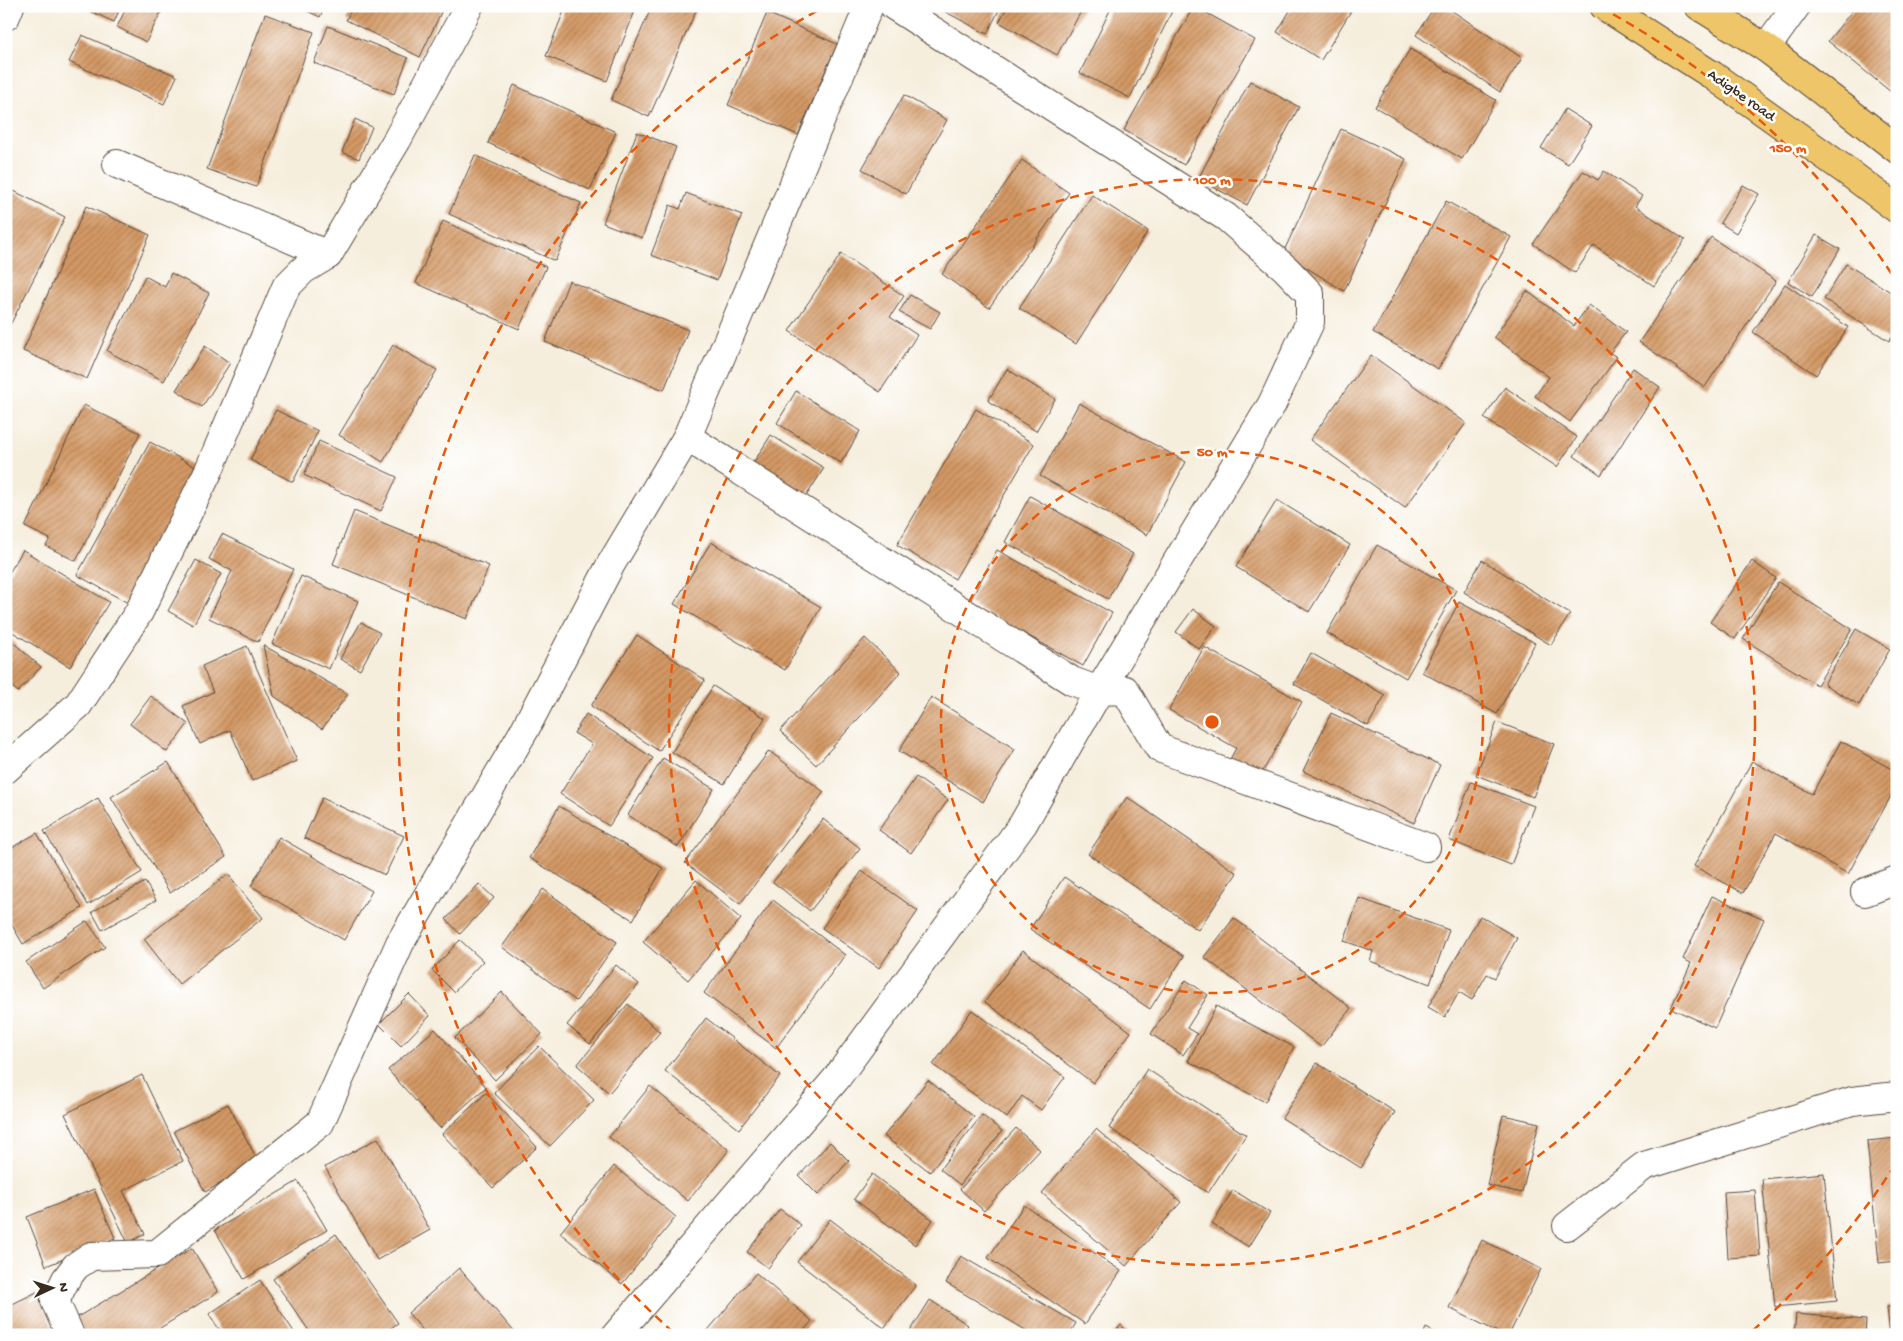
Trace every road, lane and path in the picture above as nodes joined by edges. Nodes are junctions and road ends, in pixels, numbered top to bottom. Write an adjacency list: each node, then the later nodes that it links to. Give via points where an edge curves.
1 (10, 6): 8 (street)
2 (468, 6): 13 (street, via 397,140)
3 (869, 6): 14 (street)
4 (894, 6): 15 (street, via 1226,217 1310,294 1310,322 1272,404)
5 (1604, 6): 12 (main road, Adigbe road, via 1712,75)
6 (1699, 6): 9 (main road)
7 (1796, 6): 9 (street)
8 (6, 16)
9 (1766, 48): 10 (main road)
10 (1897, 149)
11 (116, 164): 13 (street)
12 (1897, 210)
13 (328, 255): 16 (street, via 303,270 286,287 209,470 139,612 78,706)
14 (687, 437): 15 (street, via 1072,681); 22 (street, via 611,564 524,731 400,943 320,1123 157,1254 91,1256 76,1266 55,1301)
15 (1099, 691): 17 (street, via 1125,690 1158,748); 23 (street, via 1023,824 836,1079)
16 (6, 769)
17 (1426, 847)
18 (1897, 880): 19 (street)
19 (1865, 892)
20 (1897, 1096): 21 (street, via 1852,1101 1644,1166)
21 (1567, 1226)
22 (70, 1335)
23 (616, 1335)

